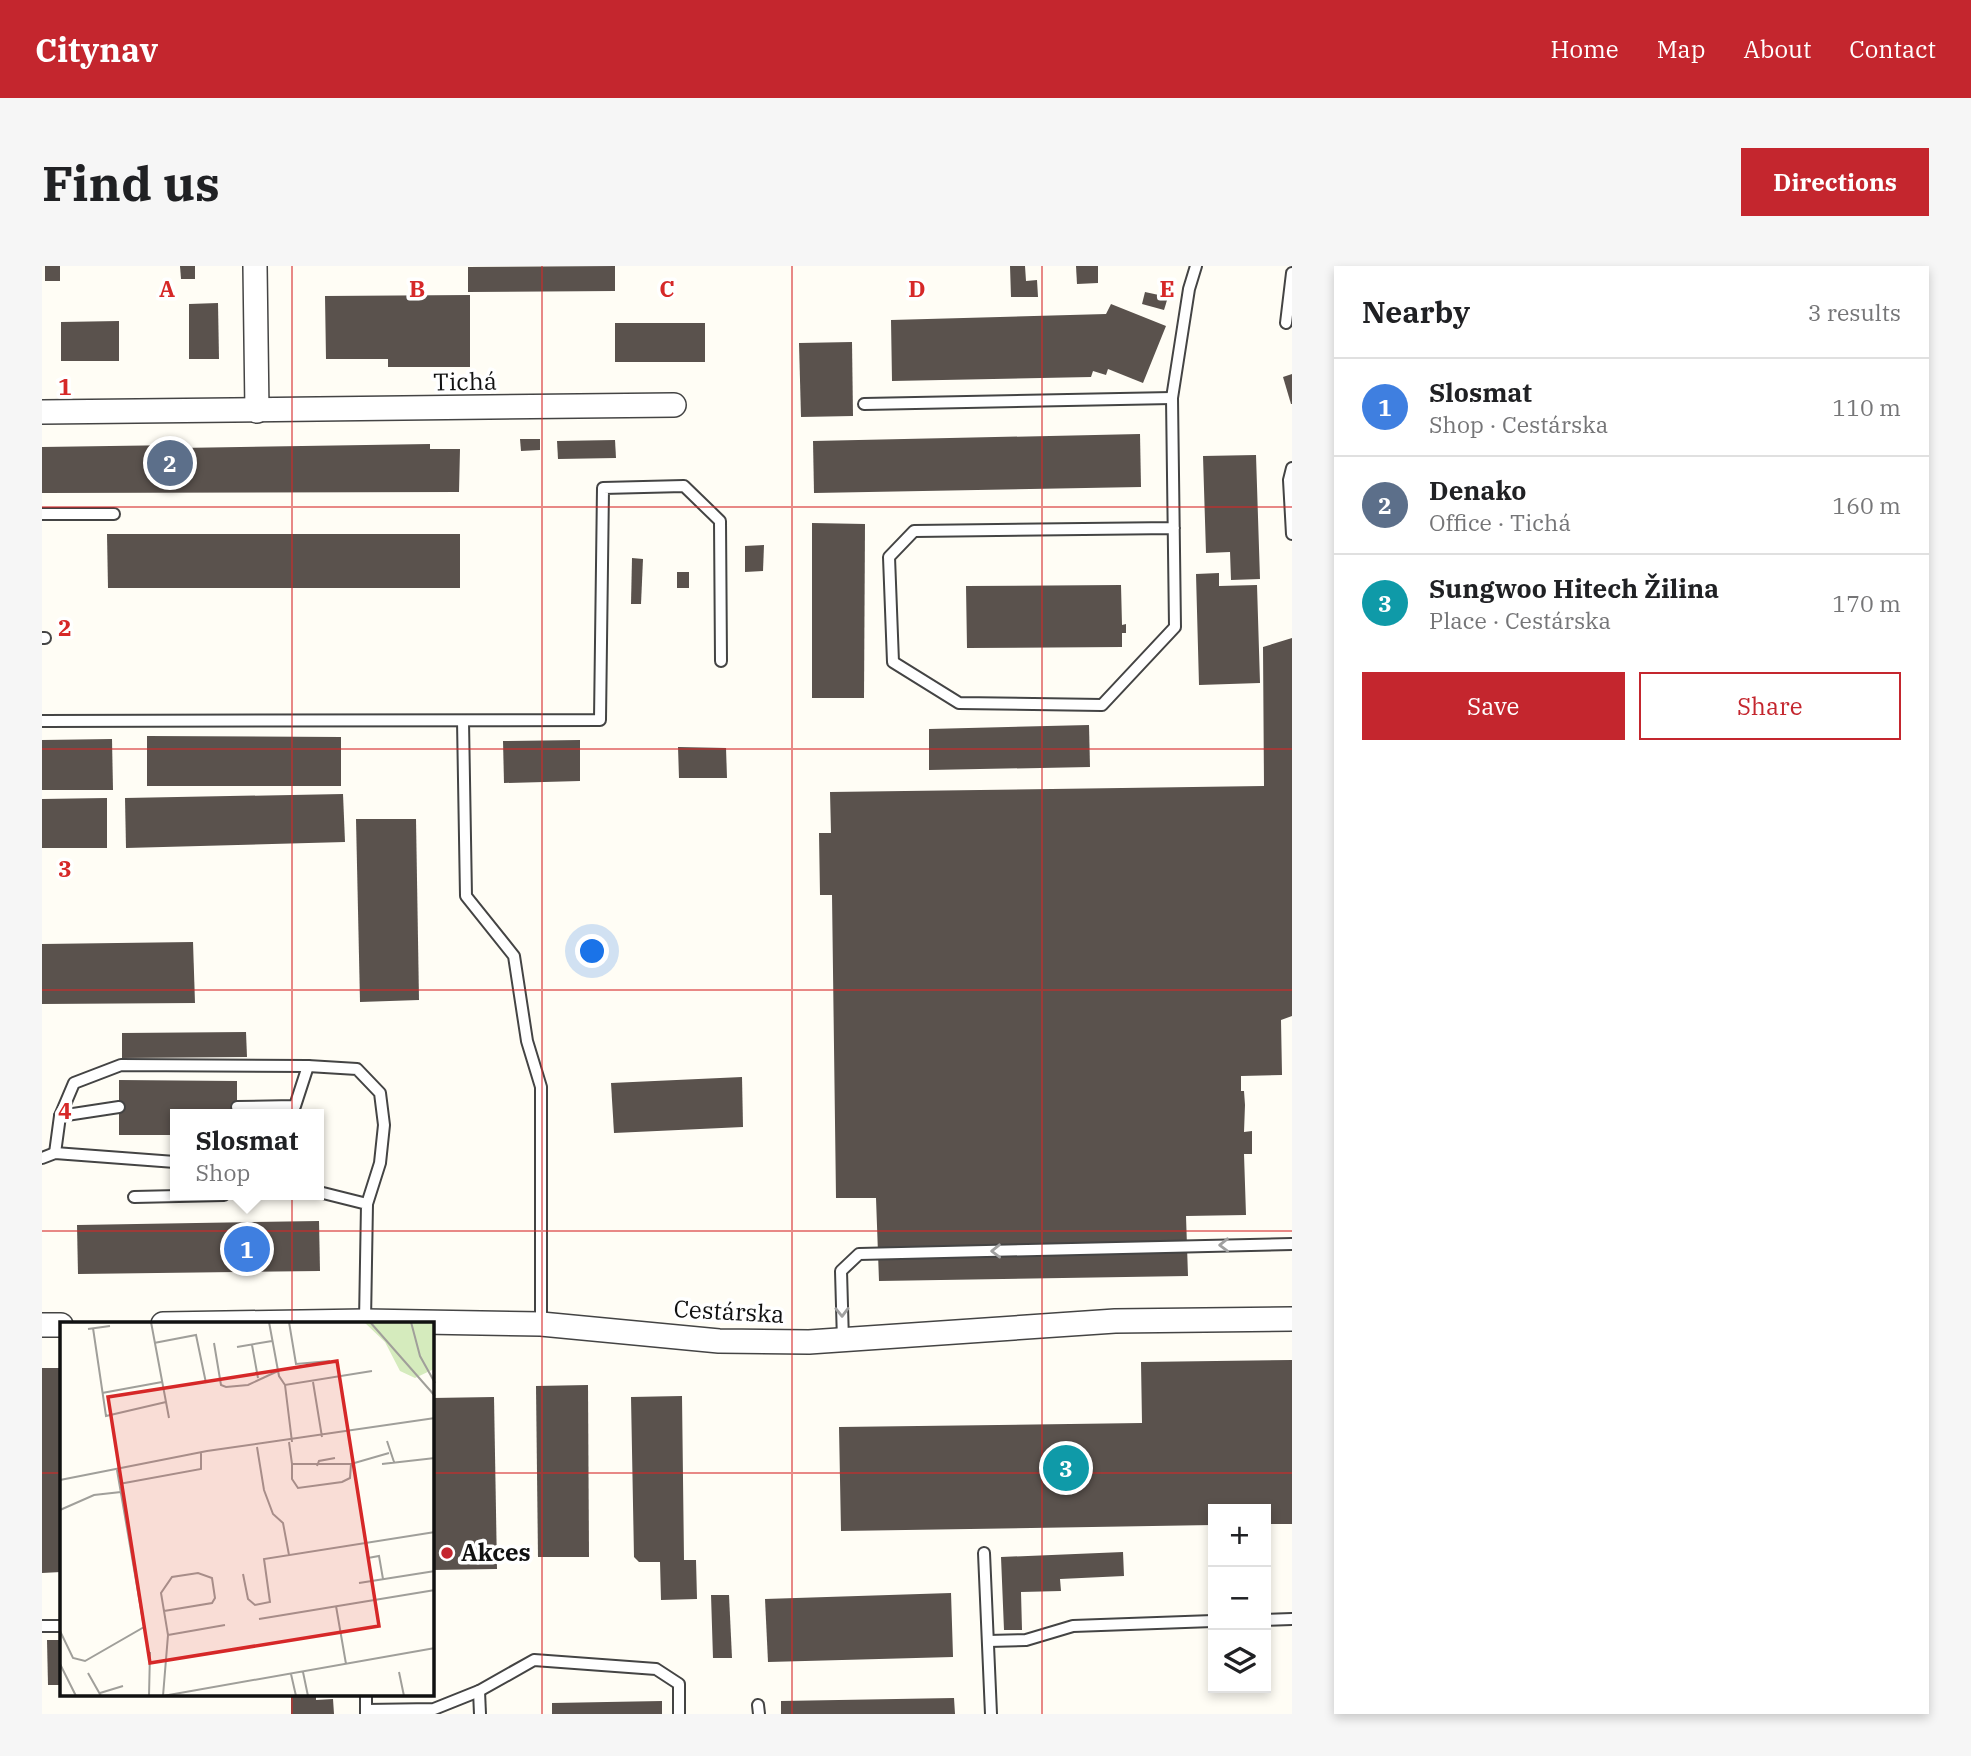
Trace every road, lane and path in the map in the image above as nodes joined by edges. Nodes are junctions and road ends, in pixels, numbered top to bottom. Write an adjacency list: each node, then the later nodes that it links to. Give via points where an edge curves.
1 (255, 266): 8 (street)
2 (1196, 266): 5 (lane)
3 (1292, 273): 4 (lane)
4 (1286, 323)
5 (1172, 398): 6 (lane); 13 (lane)
6 (864, 404)
7 (674, 405): 8 (street, Tichá)
8 (257, 411): 9 (street, Tichá)
9 (42, 412)
10 (1292, 468): 14 (lane)
11 (42, 514): 12 (lane)
12 (114, 514)
13 (1174, 528): 13 (lane, via 1175,627 1102,705 959,704 893,663 889,557 914,531)
14 (1292, 534)
15 (721, 661): 17 (lane, via 720,521 684,486 603,488 600,720)
16 (42, 721): 17 (lane)
17 (463, 721): 33 (lane, via 466,896 514,957 527,1041 541,1087)
18 (307, 1066): 20 (lane, via 295,1106); 21 (lane, via 121,1065 74,1083); 28 (lane, via 357,1069 380,1093 384,1125 380,1163)
19 (119, 1107): 21 (lane)
20 (237, 1107)
21 (60, 1116): 22 (lane)
22 (55, 1153): 23 (lane); 24 (lane)
23 (42, 1158)
24 (170, 1162)
25 (324, 1193): 28 (lane)
26 (134, 1196): 27 (lane)
27 (170, 1196)
28 (367, 1204): 31 (lane)
29 (1292, 1244): 36 (lane, one-way to 36, via 859,1254 841,1271)
30 (1292, 1319): 36 (street, Cestárska, via 1115,1321)
31 (354, 1322)
32 (434, 1323): 33 (street, Cestárska)
33 (541, 1324): 36 (street, Cestárska, via 719,1341)
34 (42, 1325): 35 (street)
35 (60, 1325)
36 (843, 1341)
37 (984, 1553): 43 (lane)
38 (1292, 1619): 39 (lane)
39 (1271, 1620)
40 (1208, 1621): 43 (lane, via 1073,1626 1026,1640)
41 (42, 1626): 42 (lane)
42 (60, 1626)
43 (988, 1641): 48 (lane)
44 (479, 1691): 45 (lane, via 434,1709); 46 (lane); 47 (lane, via 534,1660 656,1669 679,1685)
45 (366, 1712)
46 (480, 1714)
47 (679, 1714)
48 (991, 1714)

